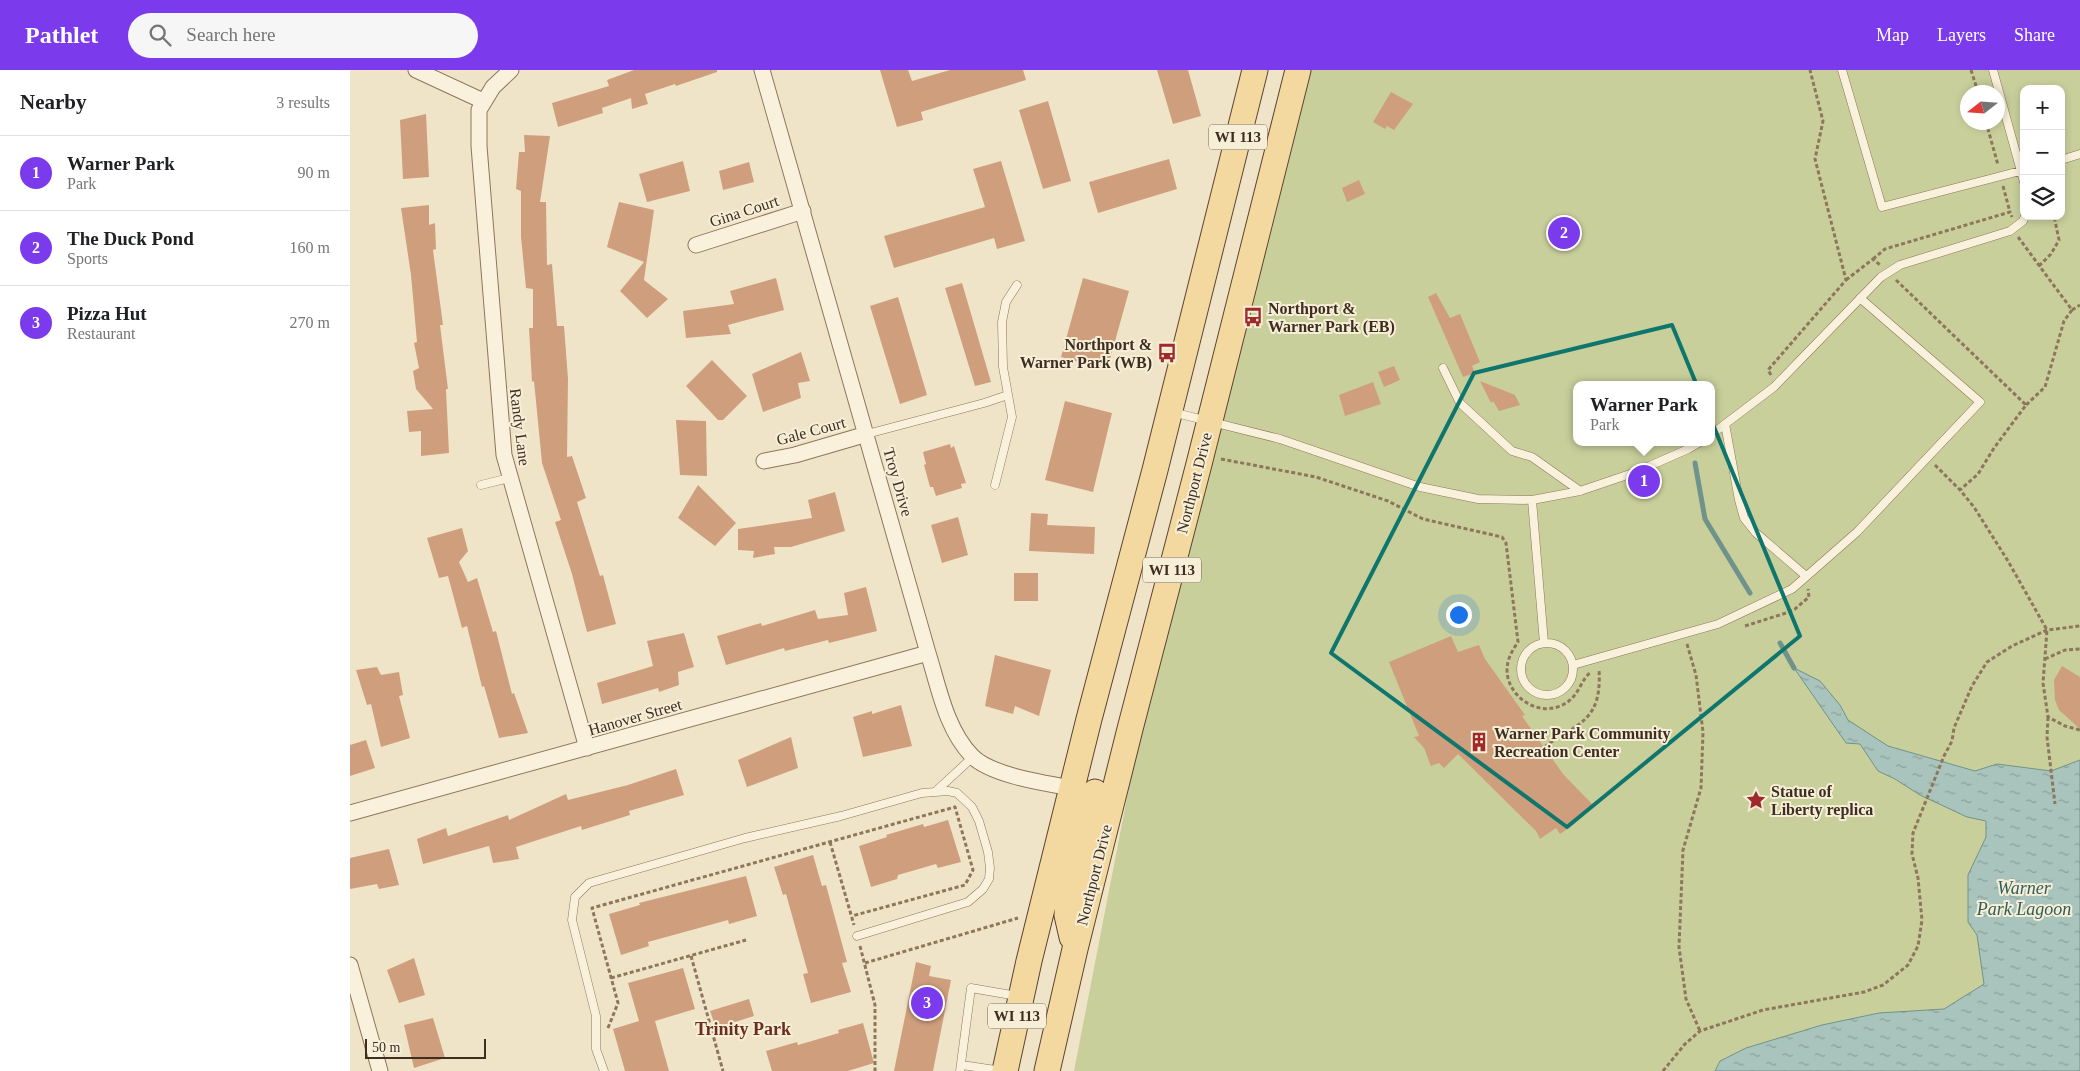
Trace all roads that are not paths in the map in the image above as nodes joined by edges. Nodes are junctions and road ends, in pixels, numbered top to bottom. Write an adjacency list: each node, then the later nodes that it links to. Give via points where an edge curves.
1 (416, 70): 8 (street)
2 (511, 70): 8 (street)
3 (762, 70): 13 (street, Troy Drive)
4 (1255, 70): 20 (main road, Northport Drive / WI 113)
5 (1298, 70): 21 (main road, Northport Drive / WI 113)
6 (1842, 70): 12 (lane, via 1882,207)
7 (1993, 70): 11 (lane)
8 (483, 101): 27 (street, Randy Lane, via 479,110 478,146 504,455)
9 (2080, 154): 10 (lane)
10 (2065, 159)
11 (2020, 163)
12 (2020, 171)
13 (803, 211): 15 (street, Gina Court); 24 (street, Troy Drive)
14 (2023, 220): 17 (lane, via 1996,236 1900,265 1881,277)
15 (696, 245)
16 (1017, 285): 19 (lane, via 1006,302 1002,322)
17 (1860, 298): 22 (lane, via 1777,384); 32 (lane, via 1980,402 1857,532)
18 (1443, 368): 30 (lane, via 1460,403 1512,451 1532,457)
19 (1008, 395): 24 (lane); 29 (lane, via 1012,417)
20 (1168, 411): 21 (lane); 39 (main road, Northport Drive / WI 113)
21 (1210, 421): 31 (lane, via 1280,439 1420,487 1478,499); 39 (main road, Northport Drive / WI 113)
22 (1725, 424): 23 (lane); 32 (lane, via 1744,518 1756,533)
23 (1715, 432)
24 (867, 434): 26 (street, Gale Court); 34 (street, Troy Drive)
25 (1693, 446): 30 (lane, via 1636,472)
26 (764, 461)
27 (509, 478): 28 (lane); 36 (street, Randy Lane, via 534,556)
28 (481, 485)
29 (995, 485)
30 (1580, 491): 31 (lane)
31 (1532, 500): 33 (lane)
32 (1806, 576): 35 (lane, via 1792,589 1718,624)
33 (1544, 642): 35 (lane, via 1558,644 1568,653); 35 (lane, via 1528,650 1523,657 1521,675 1531,690 1538,694 1556,694 1570,682)
34 (928, 653): 36 (street, Hanover Street); 37 (street, Troy Drive, via 954,730)
35 (1573, 665)
36 (586, 748): 40 (street, Hanover Street)
37 (973, 757): 38 (lane); 39 (street, Troy Drive, via 1004,773)
38 (936, 791): 41 (lane, via 957,793 972,807 988,852 989,879 968,902); 47 (lane, via 745,838 589,883 575,897 572,920 596,1016 596,1048)
39 (1094, 791): 43 (main road, Northport Drive / WI 113); 44 (main road, WI 113, via 1068,899 1067,915 1075,949)
40 (350, 813)
41 (858, 936)
42 (350, 966): 46 (street)
43 (1021, 997): 45 (lane, via 971,988); 48 (main road, Northport Drive / WI 113)
44 (1059, 1016): 49 (main road, WI 113); 50 (main road)
45 (961, 1068): 48 (lane)
46 (380, 1071)
47 (604, 1071)
48 (1005, 1071)
49 (1047, 1071)
50 (1052, 1071)

